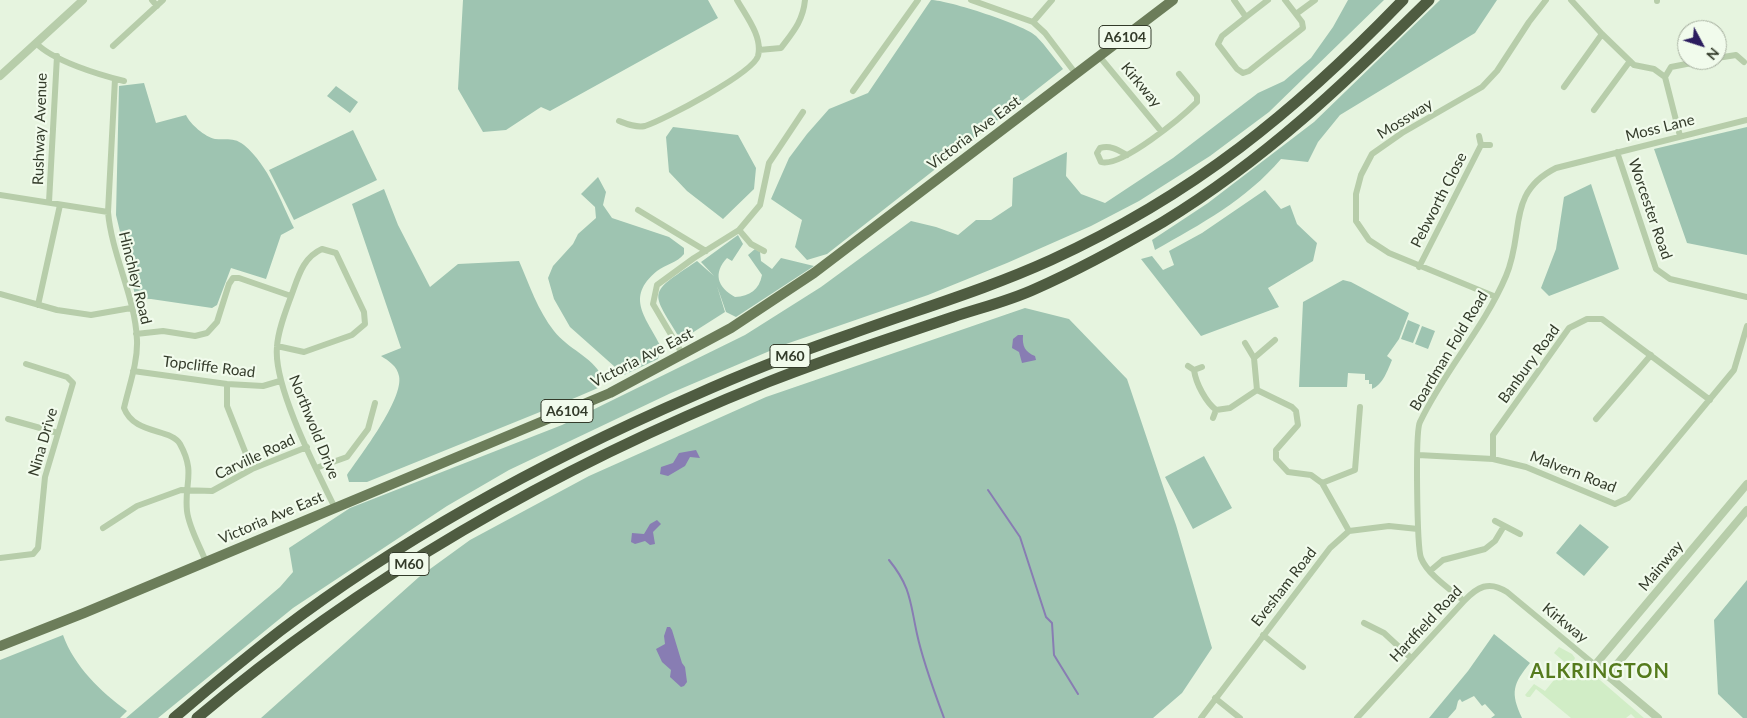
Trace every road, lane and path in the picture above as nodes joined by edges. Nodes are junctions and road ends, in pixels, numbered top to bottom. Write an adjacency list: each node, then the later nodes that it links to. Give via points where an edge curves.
1 (83, 0): 23 (street)
2 (152, 0): 18 (street)
3 (163, 0): 18 (street)
4 (737, 0): 25 (street, via 757,35)
5 (805, 0): 25 (street, via 799,23 780,48)
6 (918, 0): 39 (street)
7 (972, 0): 21 (street)
8 (1052, 0): 21 (street)
9 (1173, 0): 27 (main road, Victoria Ave East / A6104)
10 (1234, 0): 20 (street)
11 (1268, 0): 20 (street)
12 (1285, 0): 19 (street)
13 (1315, 0): 19 (street)
14 (1403, 0): 120 (highway, M60, via 1311,91 1268,128 1214,169 1153,208 1049,261 766,366 636,421 556,461 485,499 342,587 274,636)
15 (1429, 0): 121 (highway, M60, via 1373,57 1278,142 1224,183 1162,222 1033,290 770,381 639,437 493,513 351,599 292,641)
16 (1546, 0): 60 (street, Mossway, via 1497,72 1482,87 1372,154 1361,175 1356,194 1356,221 1369,240 1388,254)
17 (1571, 0): 22 (street)
18 (157, 6): 24 (street)
19 (1296, 14): 20 (street, via 1303,24 1301,30 1250,71 1243,73 1236,69 1218,44 1222,36)
20 (1246, 17)
21 (1033, 22): 32 (street)
22 (1602, 34): 29 (street); 38 (street)
23 (36, 43): 26 (street); 34 (street)
24 (112, 46)
25 (759, 50): 43 (street, via 754,64 734,79 663,119 638,127)
26 (57, 56): 36 (street); 53 (street, Rushway Avenue)
27 (1100, 56): 32 (main road, Victoria Ave East / A6104); 44 (street, Kirkway)
28 (1727, 56): 30 (street, via 1736,55)
29 (1630, 61): 35 (street, via 1634,65 1654,69); 40 (street)
30 (1744, 62)
31 (1677, 66): 35 (street, via 1671,67)
32 (1076, 74): 72 (main road, Victoria Ave East / A6104, via 814,273 731,328)
33 (1179, 74): 44 (street, via 1197,96 1197,102)
34 (0, 76)
35 (1665, 77): 46 (street)
36 (115, 78): 37 (street); 56 (street, Hinchley Road)
37 (124, 81)
38 (1564, 87)
39 (853, 91)
40 (1594, 110)
41 (803, 112): 57 (street, via 770,163 760,205)
42 (1747, 120): 46 (street, Moss Lane)
43 (619, 121)
44 (1161, 131): 50 (street)
45 (1479, 136): 47 (street, Pebworth Close)
46 (1680, 136): 49 (street, Moss Lane)
47 (1481, 145): 48 (street, Pebworth Close); 60 (street, Pebworth Close)
48 (1490, 145)
49 (1617, 152): 51 (street, Moss Lane); 63 (street, Worcester Road, via 1656,269 1670,279)
50 (1127, 154)
51 (1579, 162): 64 (street, Boardman Fold Road, via 1556,168 1532,184 1525,196 1513,256)
52 (0, 195): 53 (street)
53 (49, 202): 54 (street)
54 (60, 205): 56 (street); 65 (street)
55 (638, 210): 58 (street)
56 (108, 212): 66 (street, Hinchley Road)
57 (739, 230): 58 (street); 59 (street, via 751,244)
58 (706, 251): 72 (street, via 656,285 653,304)
59 (764, 251)
60 (1419, 267): 64 (street, Mossway)
61 (0, 294): 65 (street)
62 (291, 296): 68 (street, via 233,278 217,322 207,333 195,336 163,331); 71 (street, Northwold Drive); 71 (street, Northwold Drive, via 309,258 322,249 331,250 339,257 364,312 365,324 352,335 304,352)
63 (1747, 297)
64 (1496, 298): 90 (street, Boardman Fold Road, via 1418,424)
65 (38, 305): 66 (street, via 91,315)
66 (131, 308): 68 (street, Hinchley Road)
67 (1747, 326): 81 (street, Malvern Road, via 1734,370)
68 (136, 334): 77 (street, Hinchley Road)
69 (1275, 340): 74 (street)
70 (1245, 343): 74 (street)
71 (277, 346): 78 (street, Northwold Drive)
72 (683, 355): 97 (main road, Victoria Ave East / A6104, via 610,393)
73 (1651, 356): 81 (street, Banbury Road); 87 (street); 91 (street, Banbury Road, via 1602,318 1587,319 1569,328 1493,435)
74 (1254, 358): 80 (street)
75 (26, 364): 88 (street, Nina Drive, via 67,376 73,383)
76 (1202, 367): 84 (street, via 1191,368 1195,382)
77 (133, 370): 79 (street, Topcliffe Road); 96 (street, Hinchley Road, via 124,408 132,420 149,430 177,439 190,467)
78 (280, 381): 79 (street, Topcliffe Road, via 263,386); 89 (street, Northwold Drive)
79 (227, 384): 93 (street, via 226,406)
80 (1257, 390): 84 (street, via 1230,408); 94 (street, via 1296,411 1298,424 1276,450 1276,459 1288,472 1311,475)
81 (1710, 400): 91 (street, Malvern Road, via 1628,498 1615,504 1526,467)
82 (375, 403): 92 (street, via 368,429 347,457)
83 (1360, 407): 94 (street, via 1355,470)
84 (1216, 410): 85 (street)
85 (1213, 418)
86 (8, 419): 88 (street)
87 (1596, 419)
88 (58, 433): 107 (street, Nina Drive, via 45,477 38,548 33,554)
89 (307, 447): 92 (street, Northwold Drive); 93 (street, Carville Road)
90 (1418, 455): 91 (street, Malvern Road); 102 (street, Boardman Fold Road)
91 (1494, 459)
92 (316, 468): 97 (street, Northwold Drive)
93 (252, 469): 96 (street, Carville Road, via 212,491)
94 (1322, 483): 103 (street)
95 (1747, 484): 105 (street, Mainway)
96 (189, 490): 101 (street, Carville Road, via 175,491 137,506); 108 (street, Hinchley Road, via 187,514)
97 (335, 508): 108 (main road, Victoria Ave East / A6104)
98 (1747, 510): 106 (street, Mainway)
99 (1495, 521): 100 (street)
100 (1504, 526): 104 (street); 109 (street, via 1495,541 1485,549 1443,560)
101 (103, 528)
102 (1418, 529): 103 (street, via 1389,526); 109 (street, Boardman Fold Road, via 1421,558)
103 (1349, 531): 113 (street, Evesham Road, via 1330,548)
104 (1520, 534)
105 (1705, 535): 106 (street); 116 (street, Mainway)
106 (1717, 546): 118 (street, Mainway)
107 (0, 558)
108 (206, 562): 114 (main road, Victoria Ave East / A6104)
109 (1430, 571): 110 (street, Boardman Fold Road)
110 (1464, 601): 111 (street, Hardfield Road, via 1477,589 1493,585 1507,592); 115 (street, Hardfield Road)
111 (1524, 608): 116 (street, Kirkway)
112 (1364, 624): 115 (street, via 1384,633)
113 (1263, 635): 117 (street); 119 (street, Evesham Road)
114 (0, 646)
115 (1411, 658): 124 (street, Hardfield Road)
116 (1595, 665): 118 (street, Kirkway)
117 (1303, 667)
118 (1607, 676): 125 (street, Kirkway)
119 (1215, 698): 122 (street, Evesham Road); 123 (street)
120 (174, 718)
121 (197, 718)
122 (1201, 718)
123 (1240, 718)
124 (1357, 718)
125 (1658, 718)

